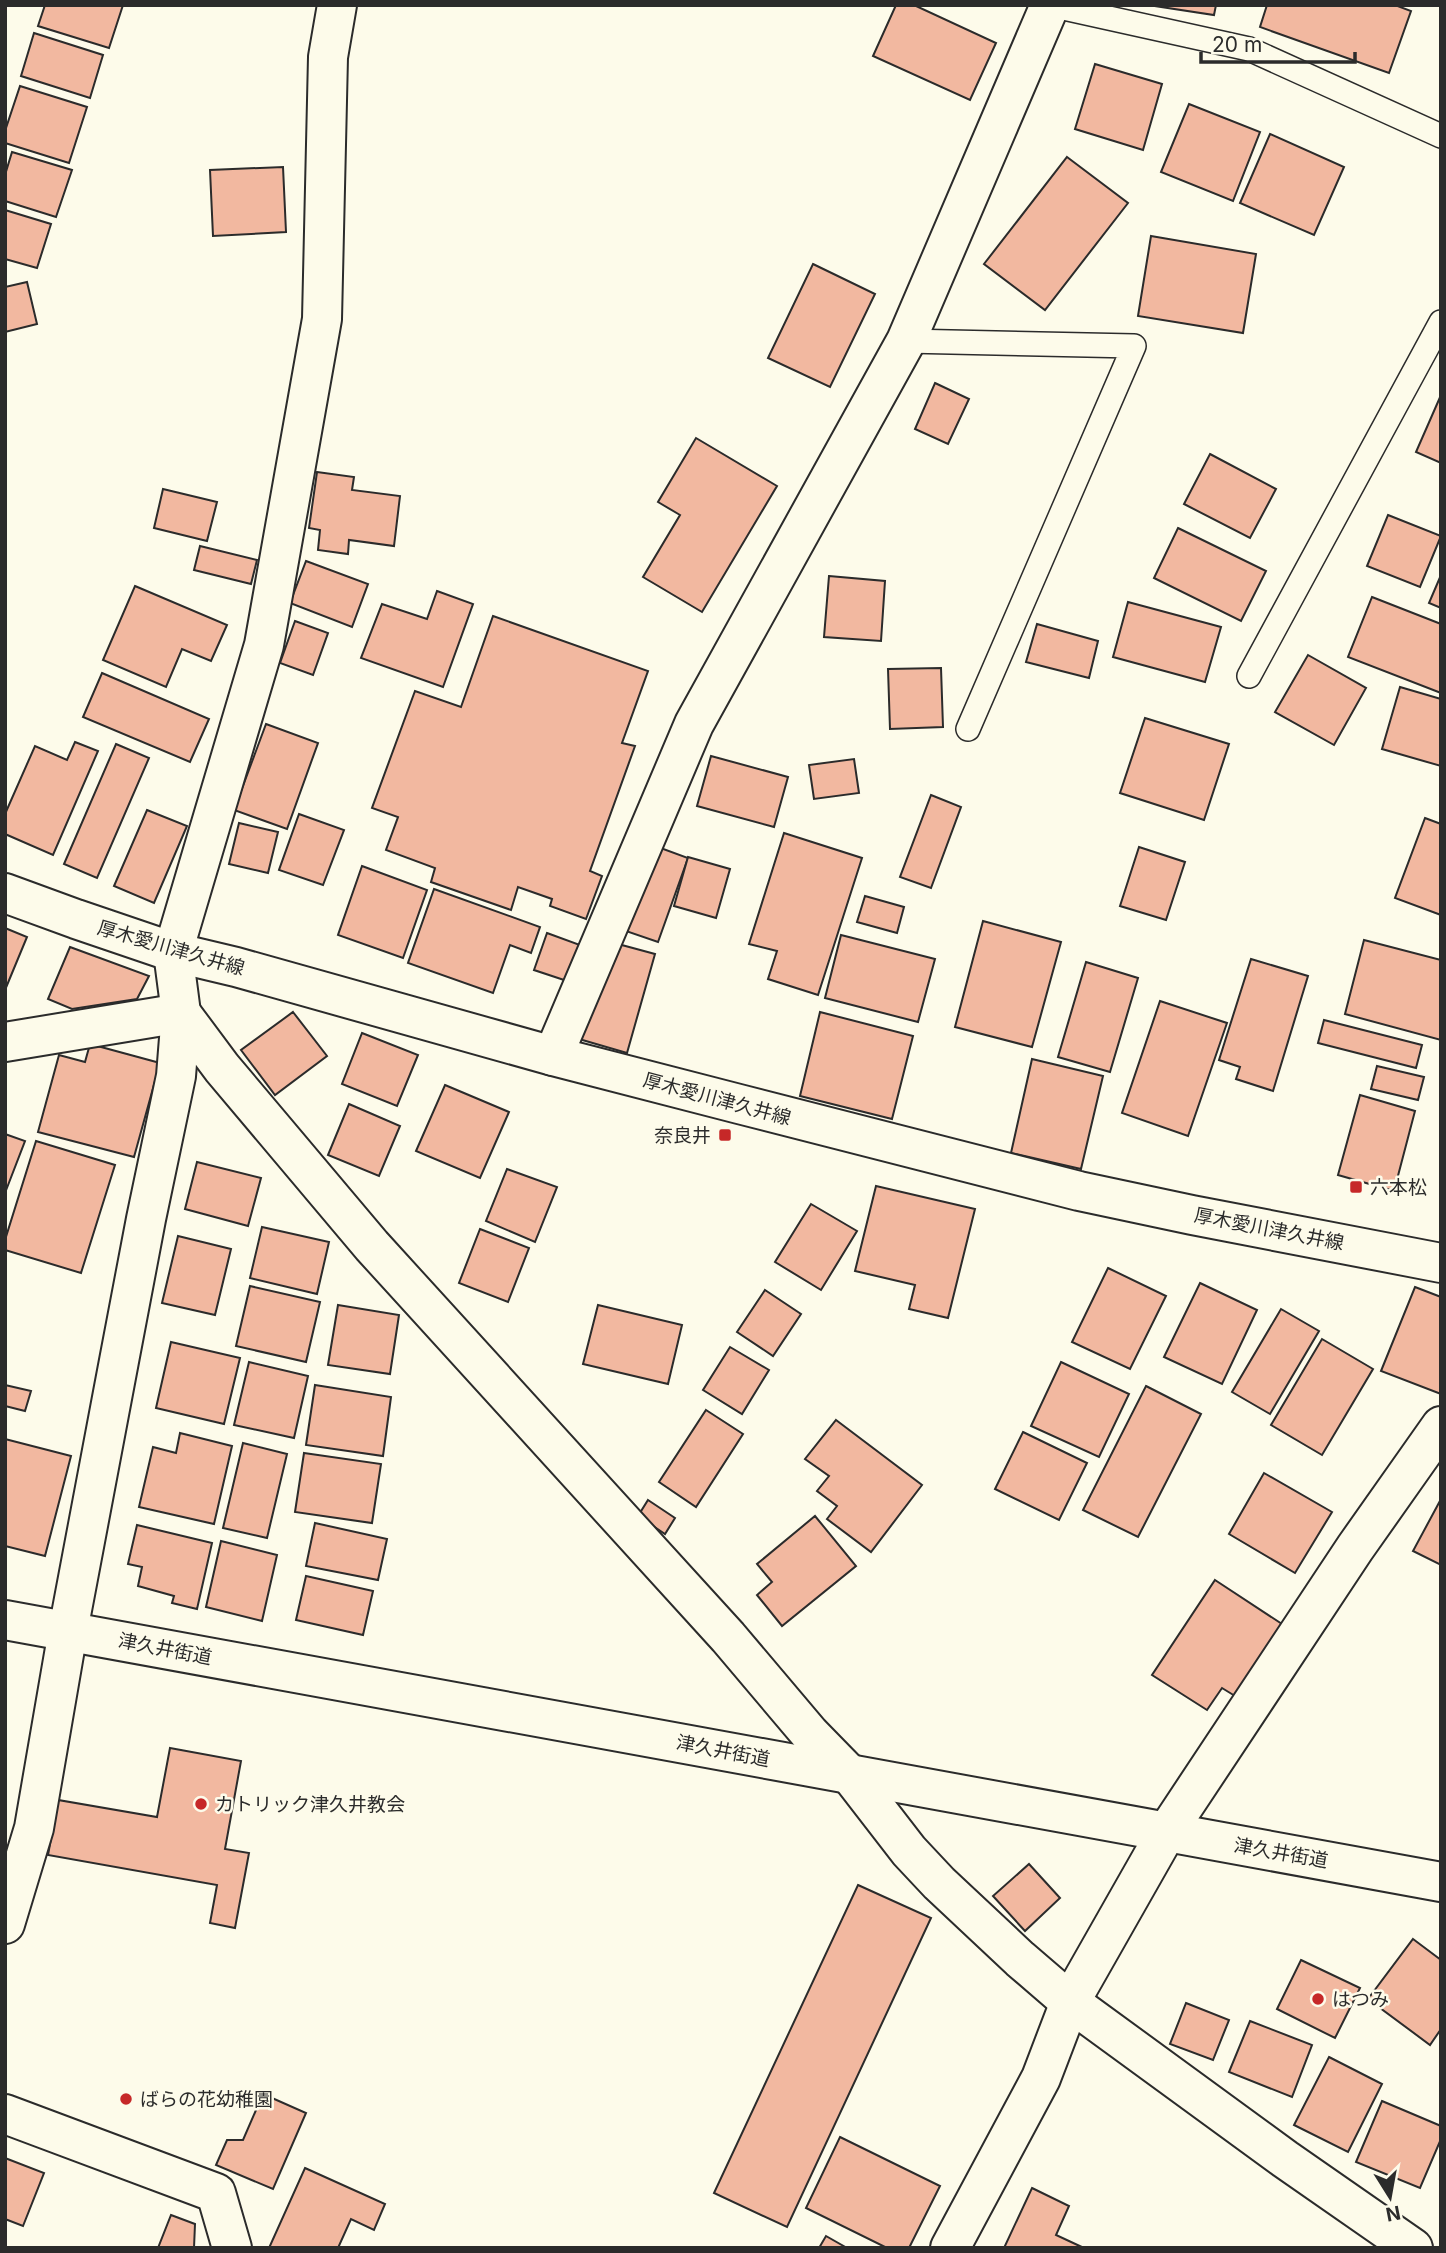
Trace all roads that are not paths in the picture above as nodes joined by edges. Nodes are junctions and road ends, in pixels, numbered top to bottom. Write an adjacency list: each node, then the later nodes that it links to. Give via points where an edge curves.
1 (337, 5): 9 (main road, via 328,57 320,333 264,645)
2 (1050, 5): 3 (lane, via 1249,49); 5 (main road)
3 (1441, 136)
4 (1441, 322): 6 (lane)
5 (906, 341): 7 (lane, via 1134,346); 12 (main road, via 694,724)
6 (1249, 676)
7 (968, 729)
8 (5, 892): 9 (main road, 厚木愛川津久井線)
9 (173, 952): 10 (main road); 12 (main road, 厚木愛川津久井線)
10 (181, 1013): 11 (main road); 16 (main road, via 176,1076); 17 (main road, via 381,1256)
11 (5, 1042)
12 (553, 1056): 13 (main road, 厚木愛川津久井線, via 1079,1191)
13 (1441, 1263)
14 (1441, 1426): 18 (main road)
15 (5, 1620): 16 (main road, 津久井街道)
16 (68, 1631): 17 (main road, 津久井街道); 20 (main road, via 34,1828)
17 (851, 1776): 18 (main road, 津久井街道); 21 (main road, via 939,1883)
18 (1166, 1833): 19 (main road, 津久井街道); 21 (main road)
19 (1441, 1882)
20 (5, 1924)
21 (1070, 2002): 24 (main road, via 1041,2078); 25 (main road)
22 (5, 2114): 23 (main road, via 216,2193)
23 (232, 2248)
24 (950, 2248)
25 (1413, 2248)

